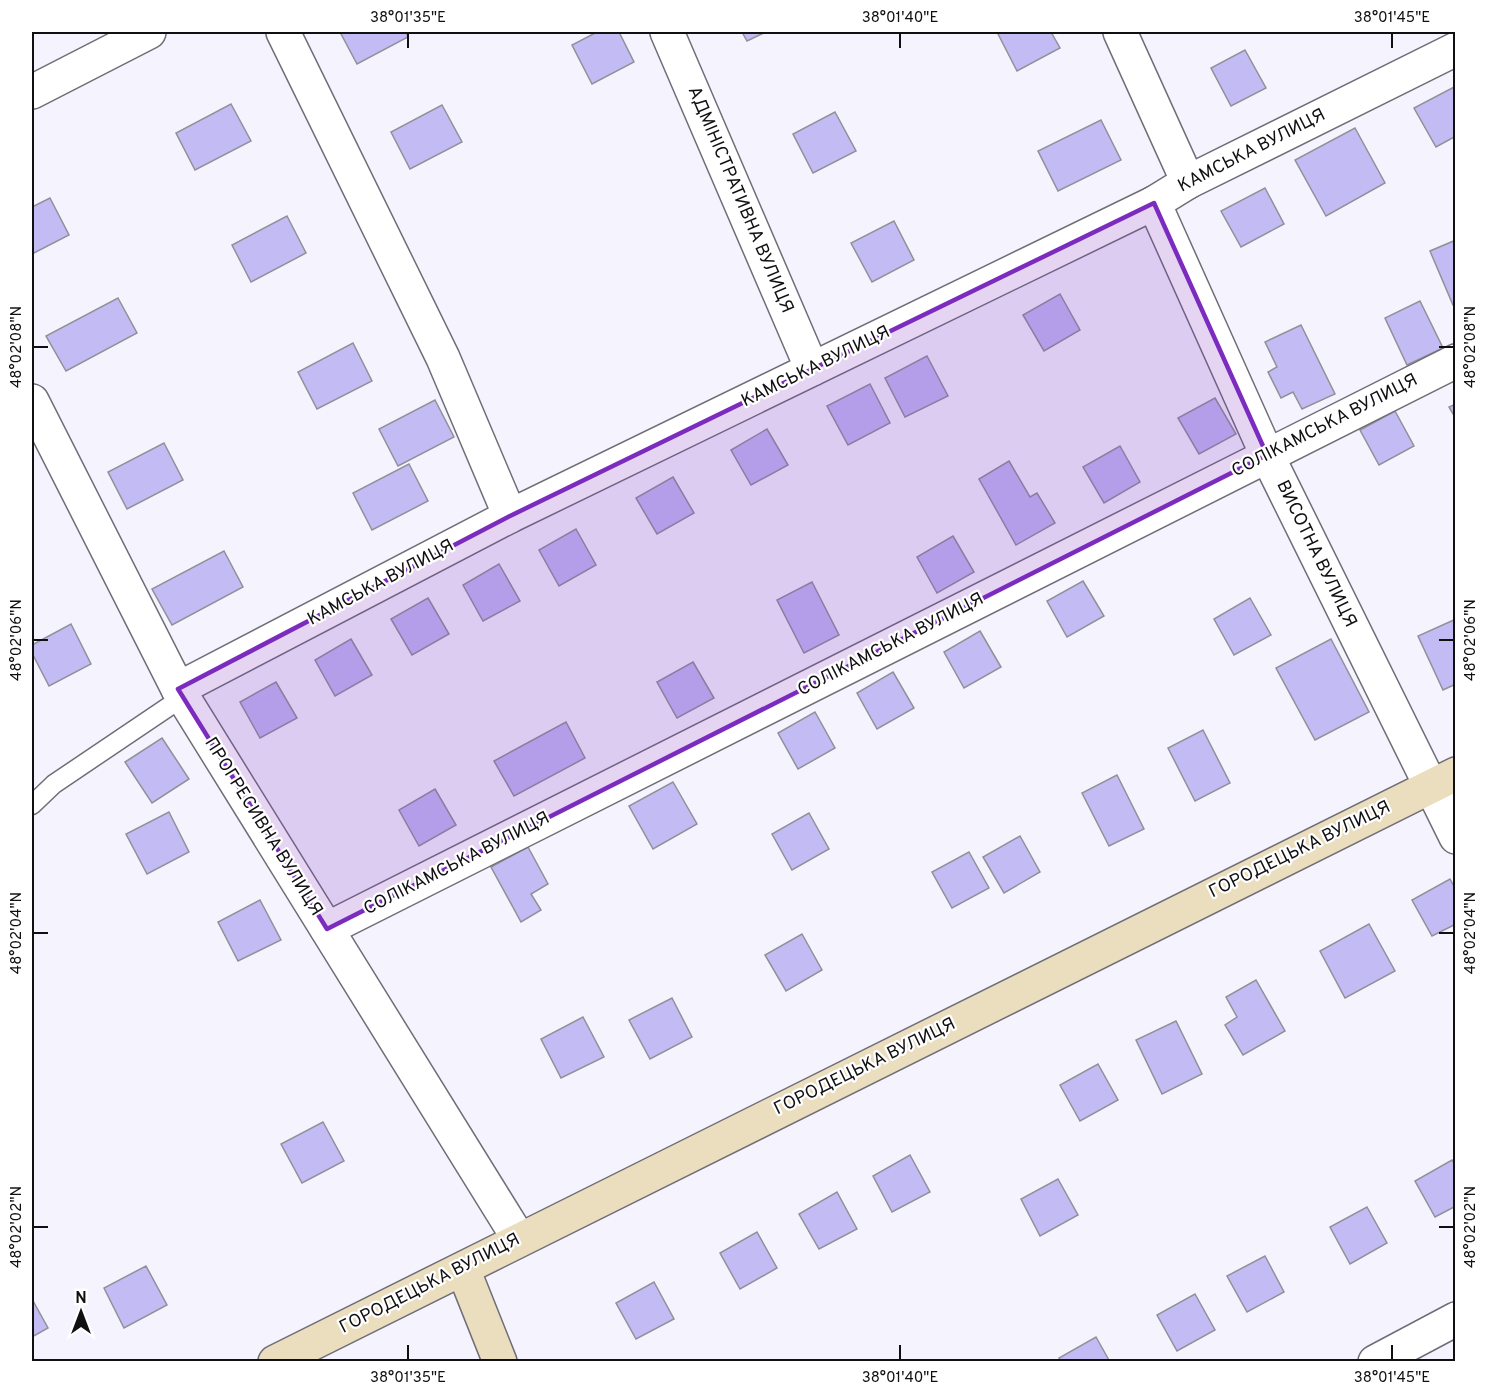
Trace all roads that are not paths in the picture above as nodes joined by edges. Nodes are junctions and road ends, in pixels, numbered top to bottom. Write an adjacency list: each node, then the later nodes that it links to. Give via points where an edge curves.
1 (149, 32): 6 (street)
2 (283, 32): 13 (street, via 443,358)
3 (667, 32): 10 (street, АДМІНІСТРАТИВНА ВУЛИЦЯ)
4 (1120, 32): 7 (street)
5 (1455, 49): 7 (street, КАМСЬКА ВУЛИЦЯ)
6 (32, 92)
7 (1188, 182): 8 (street, КАМСЬКА ВУЛИЦЯ)
8 (1154, 202): 10 (street, КАМСЬКА ВУЛИЦЯ); 12 (street, ВИСОТНА ВУЛИЦЯ)
9 (1455, 361): 12 (street, СОЛІКАМСЬКА ВУЛИЦЯ)
10 (812, 369): 13 (street, КАМСЬКА ВУЛИЦЯ)
11 (32, 400): 14 (street, ПРОГРЕСИВНА ВУЛИЦЯ)
12 (1268, 455): 15 (street, ВИСОТНА ВУЛИЦЯ); 18 (street, СОЛІКАМСЬКА ВУЛИЦЯ)
13 (510, 516): 14 (street, КАМСЬКА ВУЛИЦЯ)
14 (181, 693): 16 (lane, via 54,784); 18 (street, ПРОГРЕСИВНА ВУЛИЦЯ)
15 (1443, 780): 17 (street, ВИСОТНА ВУЛИЦЯ); 19 (main road, ГОРОДЕЦЬКА ВУЛИЦЯ)
16 (32, 805)
17 (1455, 837)
18 (327, 930): 19 (street, ПРОГРЕСИВНА ВУЛИЦЯ)
19 (519, 1239): 20 (main road, ГОРОДЕЦЬКА ВУЛИЦЯ)
20 (463, 1269): 22 (main road, ГОРОДЕЦЬКА ВУЛИЦЯ); 23 (main road)
21 (1455, 1319): 24 (street)
22 (275, 1362)
23 (500, 1362)
24 (1375, 1362)

